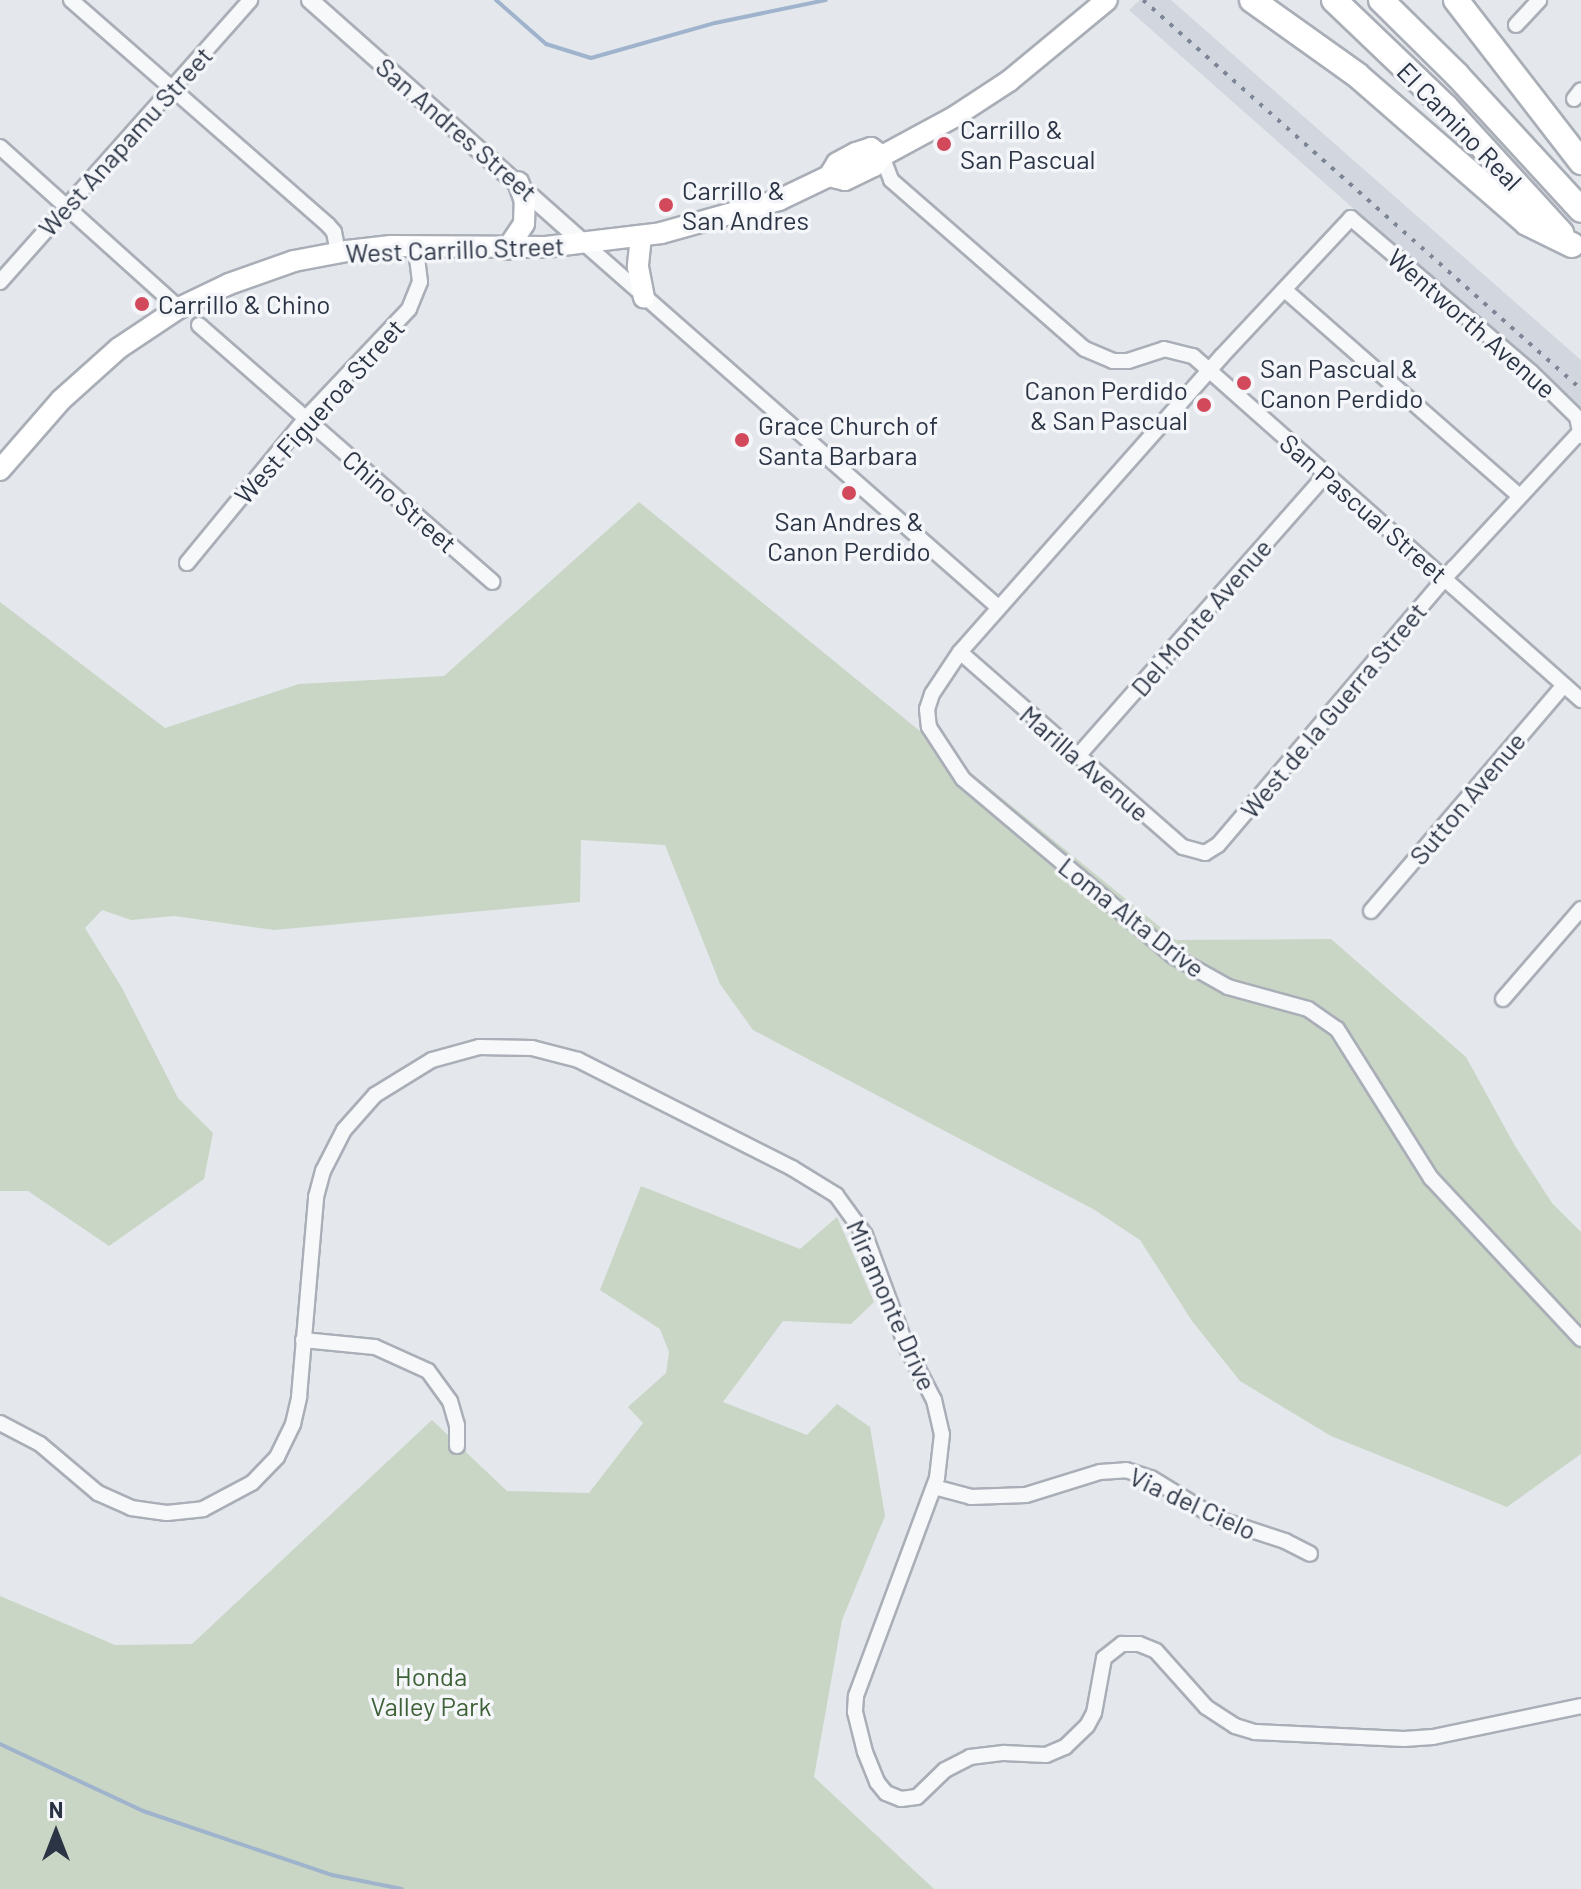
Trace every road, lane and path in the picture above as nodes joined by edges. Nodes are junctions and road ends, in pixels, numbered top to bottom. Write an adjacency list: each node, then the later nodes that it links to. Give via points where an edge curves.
1 (71, 0): 11 (street)
2 (250, 0): 11 (street, West Anapamu Street)
3 (310, 0): 15 (street, San Andres Street)
4 (1107, 0): 13 (main road, West Carrillo Street, via 1009,81)
5 (1252, 0): 22 (highway, via 1357,75 1527,223)
6 (1334, 0): 22 (highway, El Camino Real, via 1446,107)
7 (1381, 0): 17 (highway, El Camino Real)
8 (1456, 0): 14 (highway)
9 (1539, 0): 10 (street)
10 (1516, 25)
11 (172, 89): 16 (street, West Anapamu Street); 23 (street, via 328,225)
12 (0, 147): 16 (street)
13 (882, 156): 18 (main road, West Carrillo Street, via 871,148 779,200); 29 (street, San Pascual Street, via 891,180 1085,349 1121,362 1171,349 1193,356)
14 (1581, 162)
15 (518, 182): 19 (street, San Andres Street); 21 (main road, via 525,201 524,224)
16 (67, 206): 24 (street, West Anapamu Street); 27 (street)
17 (1581, 210)
18 (641, 236): 19 (main road, West Carrillo Street); 26 (main road, via 638,267)
19 (585, 244): 21 (main road, West Carrillo Street); 26 (street, San Andres Street)
20 (416, 247): 21 (main road, West Carrillo Street); 23 (main road, West Carrillo Street); 30 (street, West Figueroa Street, via 420,282 414,302)
21 (507, 249)
22 (1576, 250)
23 (338, 252): 27 (main road, West Carrillo Street, via 262,272)
24 (0, 282)
25 (1286, 291): 29 (street); 31 (street, Wentworth Avenue, via 1351,218 1531,372 1577,417); 34 (street)
26 (644, 297): 38 (street, San Andres Street)
27 (179, 308): 32 (main road, West Carrillo Street, via 92,370)
28 (199, 325): 30 (street, Chino Street)
29 (1209, 371): 33 (street, San Pascual Street); 38 (street)
30 (306, 418): 35 (street, West Figueroa Street); 37 (street, Chino Street)
31 (1579, 435): 34 (street, West de la Guerra Street)
32 (0, 470)
33 (1324, 477): 36 (street, San Pascual Street); 42 (street, Del Monte Avenue)
34 (1519, 496): 36 (street, West de la Guerra Street)
35 (187, 563)
36 (1446, 579): 40 (street, San Pascual Street); 43 (street, West de la Guerra Street)
37 (493, 582)
38 (999, 608): 39 (street)
39 (960, 652): 42 (street, Marilla Avenue); 47 (street, Loma Alta Drive, via 927,709 929,727 963,779 1173,956 1228,987 1308,1009 1337,1029 1431,1178)
40 (1564, 685): 41 (street, San Pascual Street); 45 (street, Sutton Avenue)
41 (1581, 700)
42 (1077, 757): 43 (street, Marilla Avenue, via 1183,847 1197,853)
43 (1218, 845)
44 (1581, 909): 46 (street)
45 (1371, 911)
46 (1503, 999)
47 (1581, 1339)
48 (303, 1340): 49 (street, Miramonte Drive, via 293,1424 277,1457 252,1483 203,1509 158,1513 114,1501 40,1444); 50 (street, via 375,1347 428,1371 450,1401); 51 (street, Miramonte Drive, via 316,1197 331,1153 361,1109 396,1078 457,1052 506,1046 559,1054 752,1146 830,1190 848,1207 865,1235 906,1346 934,1400 942,1434)
49 (0, 1423)
50 (457, 1446)
51 (934, 1487): 52 (street, Via del Cielo, via 971,1497 1015,1496 1126,1470 1151,1478 1218,1519); 53 (street, Miramonte Drive, via 856,1696 865,1752 877,1782 893,1797 917,1797 945,1770 970,1757 1046,1755 1065,1747 1087,1726 1104,1658 1122,1644 1156,1651 1206,1707 1255,1732 1433,1737)
52 (1310, 1554)
53 (1581, 1706)

